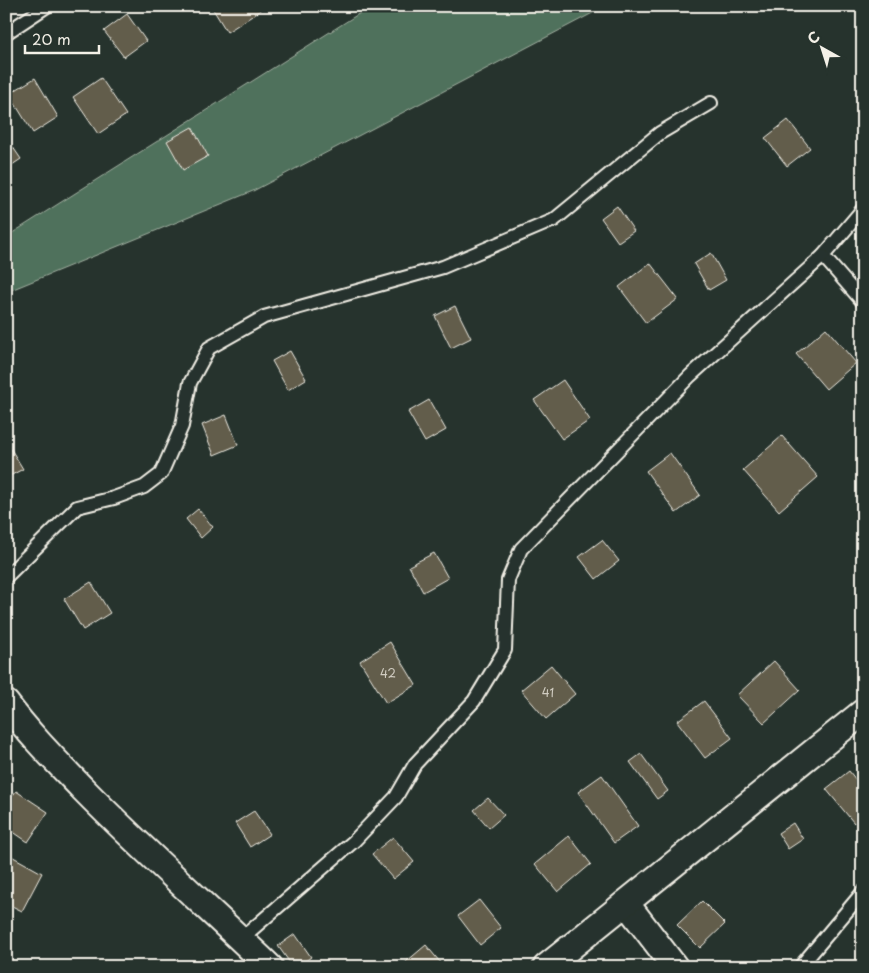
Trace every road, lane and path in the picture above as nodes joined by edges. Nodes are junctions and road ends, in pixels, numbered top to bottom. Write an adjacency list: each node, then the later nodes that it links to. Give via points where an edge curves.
1 (47, 6): 2 (lane)
2 (7, 31)
3 (711, 102): 7 (lane, via 660,133 554,220 443,267 264,317 210,348 190,383 182,426 161,474 144,487 77,507)
4 (863, 209): 5 (lane)
5 (823, 256): 6 (lane); 12 (lane, via 690,376 521,549 508,580 505,650 474,701 415,764 396,797 360,835)
6 (863, 302)
7 (6, 577)
8 (6, 703): 12 (street, via 26,730 108,814)
9 (863, 712): 11 (street)
10 (863, 892): 16 (lane)
11 (626, 903): 14 (street); 15 (street)
12 (241, 940): 13 (street)
13 (270, 967)
14 (546, 967)
15 (675, 967)
16 (800, 967)

